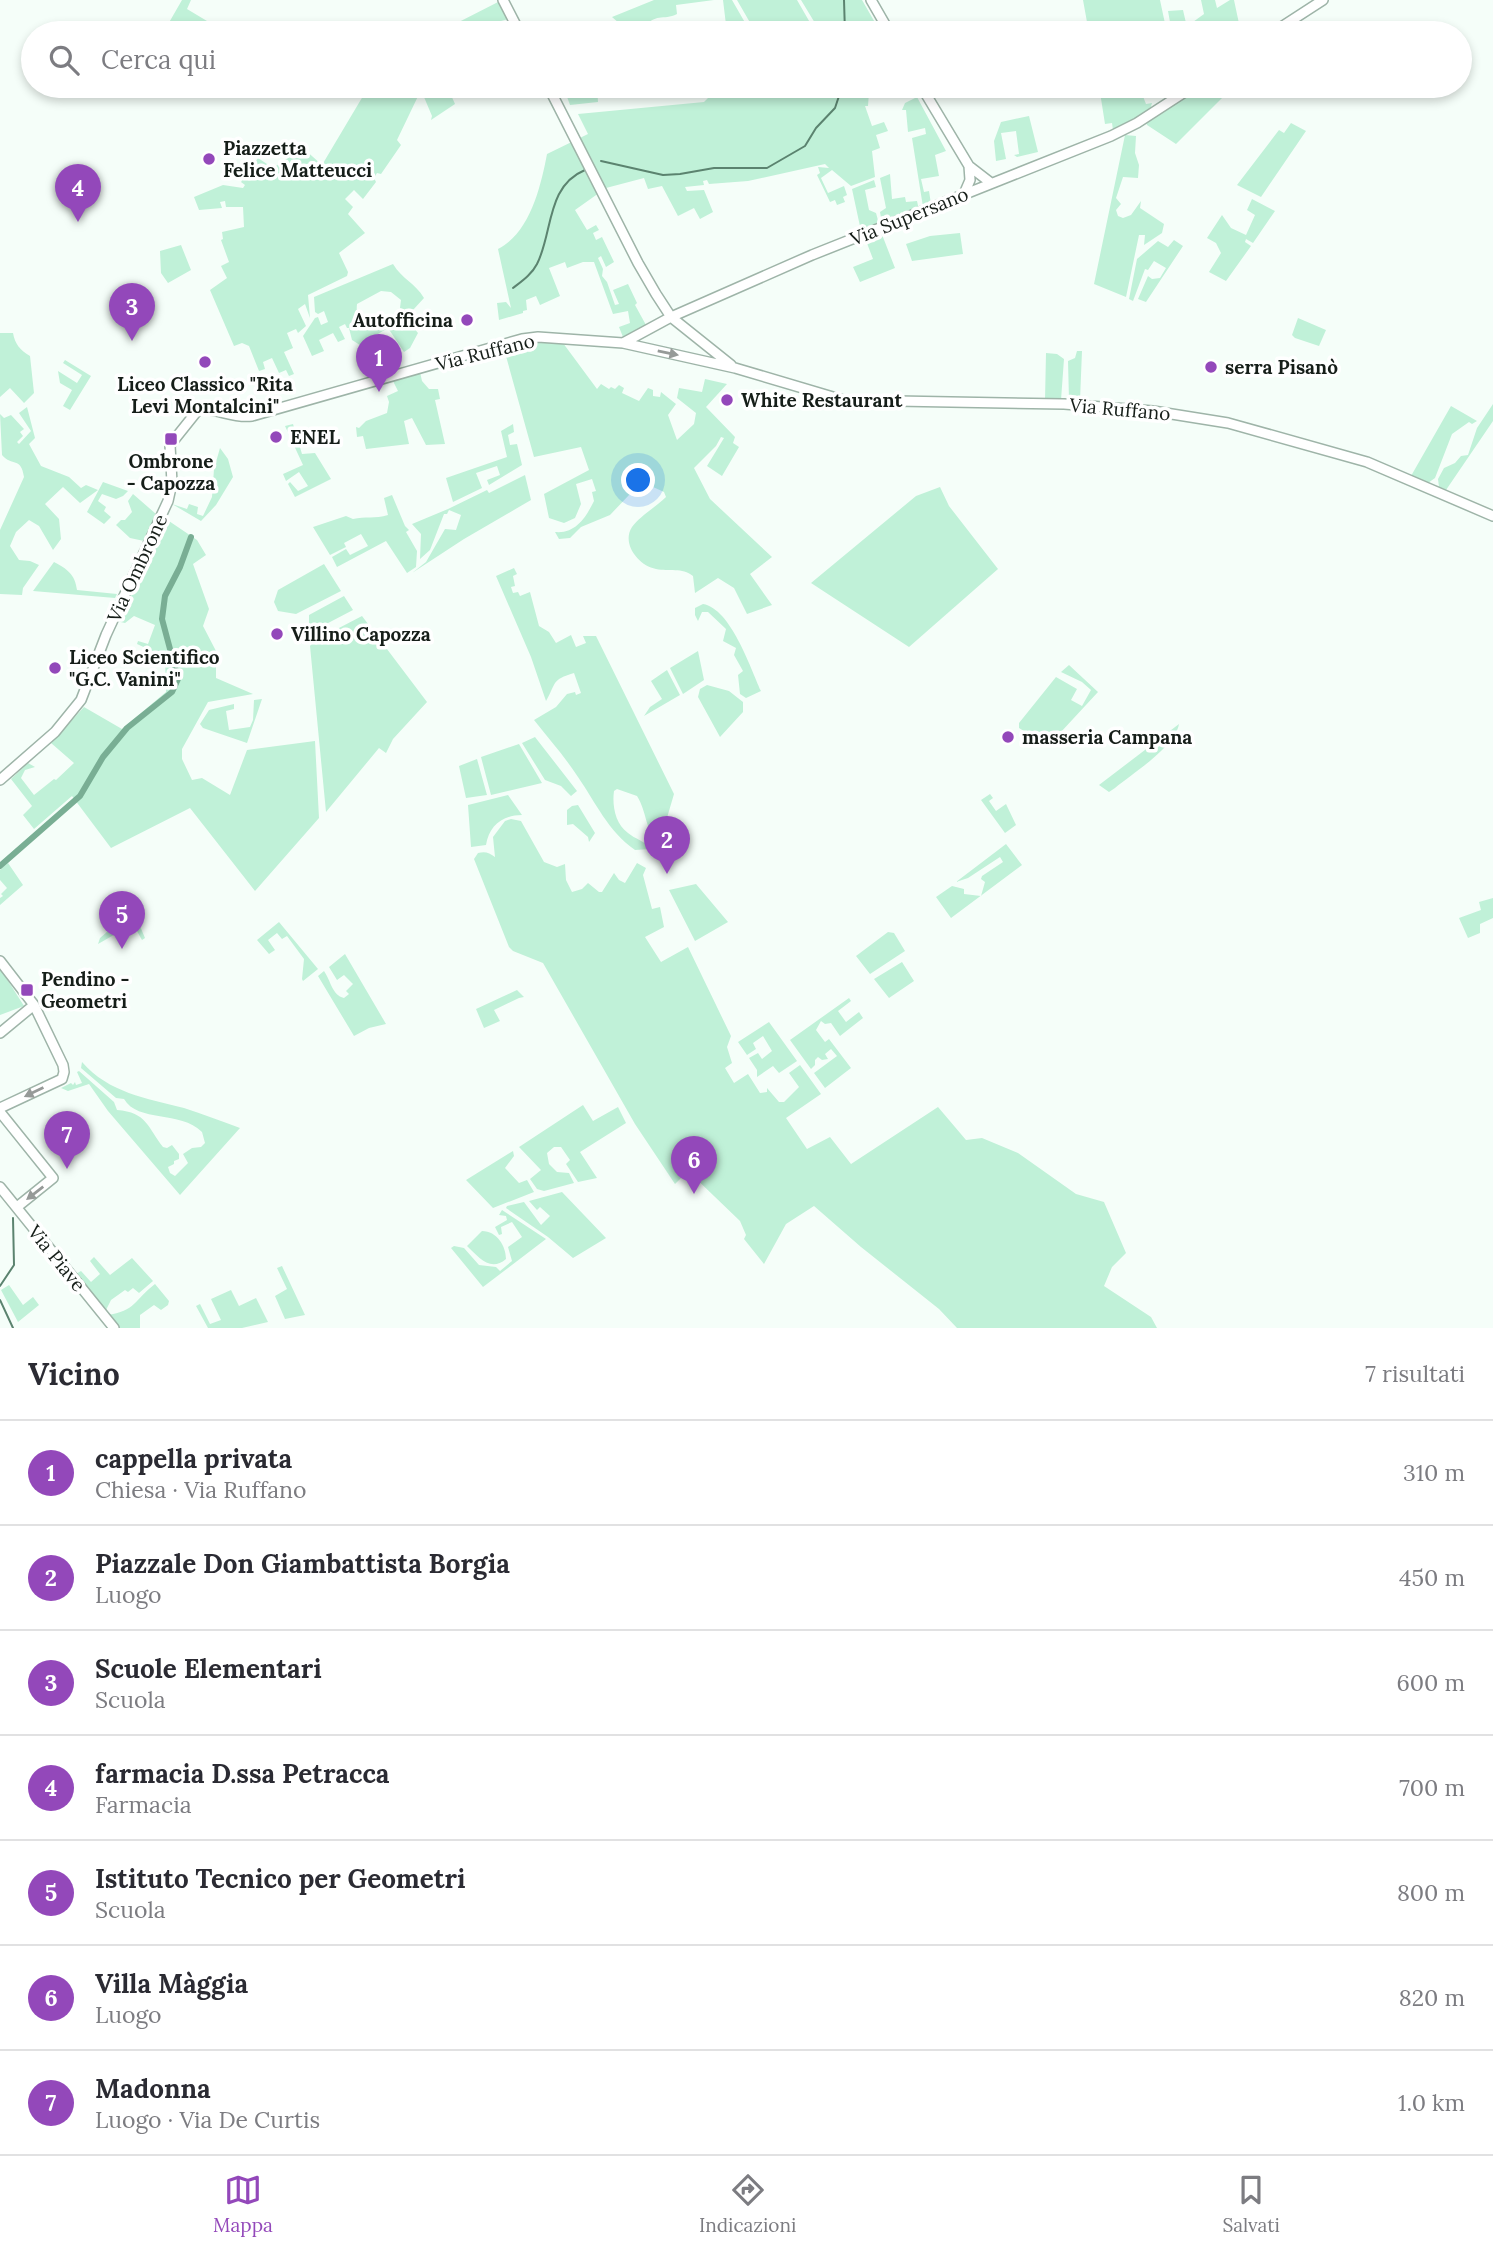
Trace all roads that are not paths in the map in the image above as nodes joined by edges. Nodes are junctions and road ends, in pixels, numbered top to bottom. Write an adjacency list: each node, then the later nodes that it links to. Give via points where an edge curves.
1 (503, 0): 4 (street)
2 (871, 0): 5 (street)
3 (1323, 0): 6 (street)
4 (514, 21)
5 (883, 21)
6 (1291, 21)
7 (554, 98): 13 (street, Via Ruffano, via 638,263)
8 (928, 98): 10 (street)
9 (1176, 98): 11 (street, Via Supersano, via 1137,123)
10 (969, 166): 11 (street); 12 (street)
11 (991, 183): 12 (street, Via Supersano)
12 (964, 194): 13 (street, Via Supersano)
13 (671, 317): 14 (street, Via Supersano); 15 (street, Via Ruffano)
14 (623, 343): 16 (street, Via Ruffano, one-way to 16); 18 (street, Via Ruffano, via 522,339 252,416)
15 (706, 347): 16 (street); 17 (street, Via Ruffano)
16 (696, 359): 17 (street, Via Ruffano)
17 (735, 368): 19 (street, Via Ruffano, via 843,400 1064,404 1228,423 1367,462)
18 (198, 410): 20 (street, Via Ombrone, via 170,445 172,483 165,507 81,700 55,732)
19 (1493, 516)
20 (0, 780)
21 (0, 961): 22 (street)
22 (34, 1005): 23 (street); 24 (street, one-way to 24, via 64,1069 62,1079)
23 (0, 1033)
24 (0, 1110): 26 (street, one-way to 26, via 53,1178)
25 (0, 1187): 26 (street, Via Piave)
26 (17, 1207): 27 (street, Via Piave)
27 (114, 1328)

